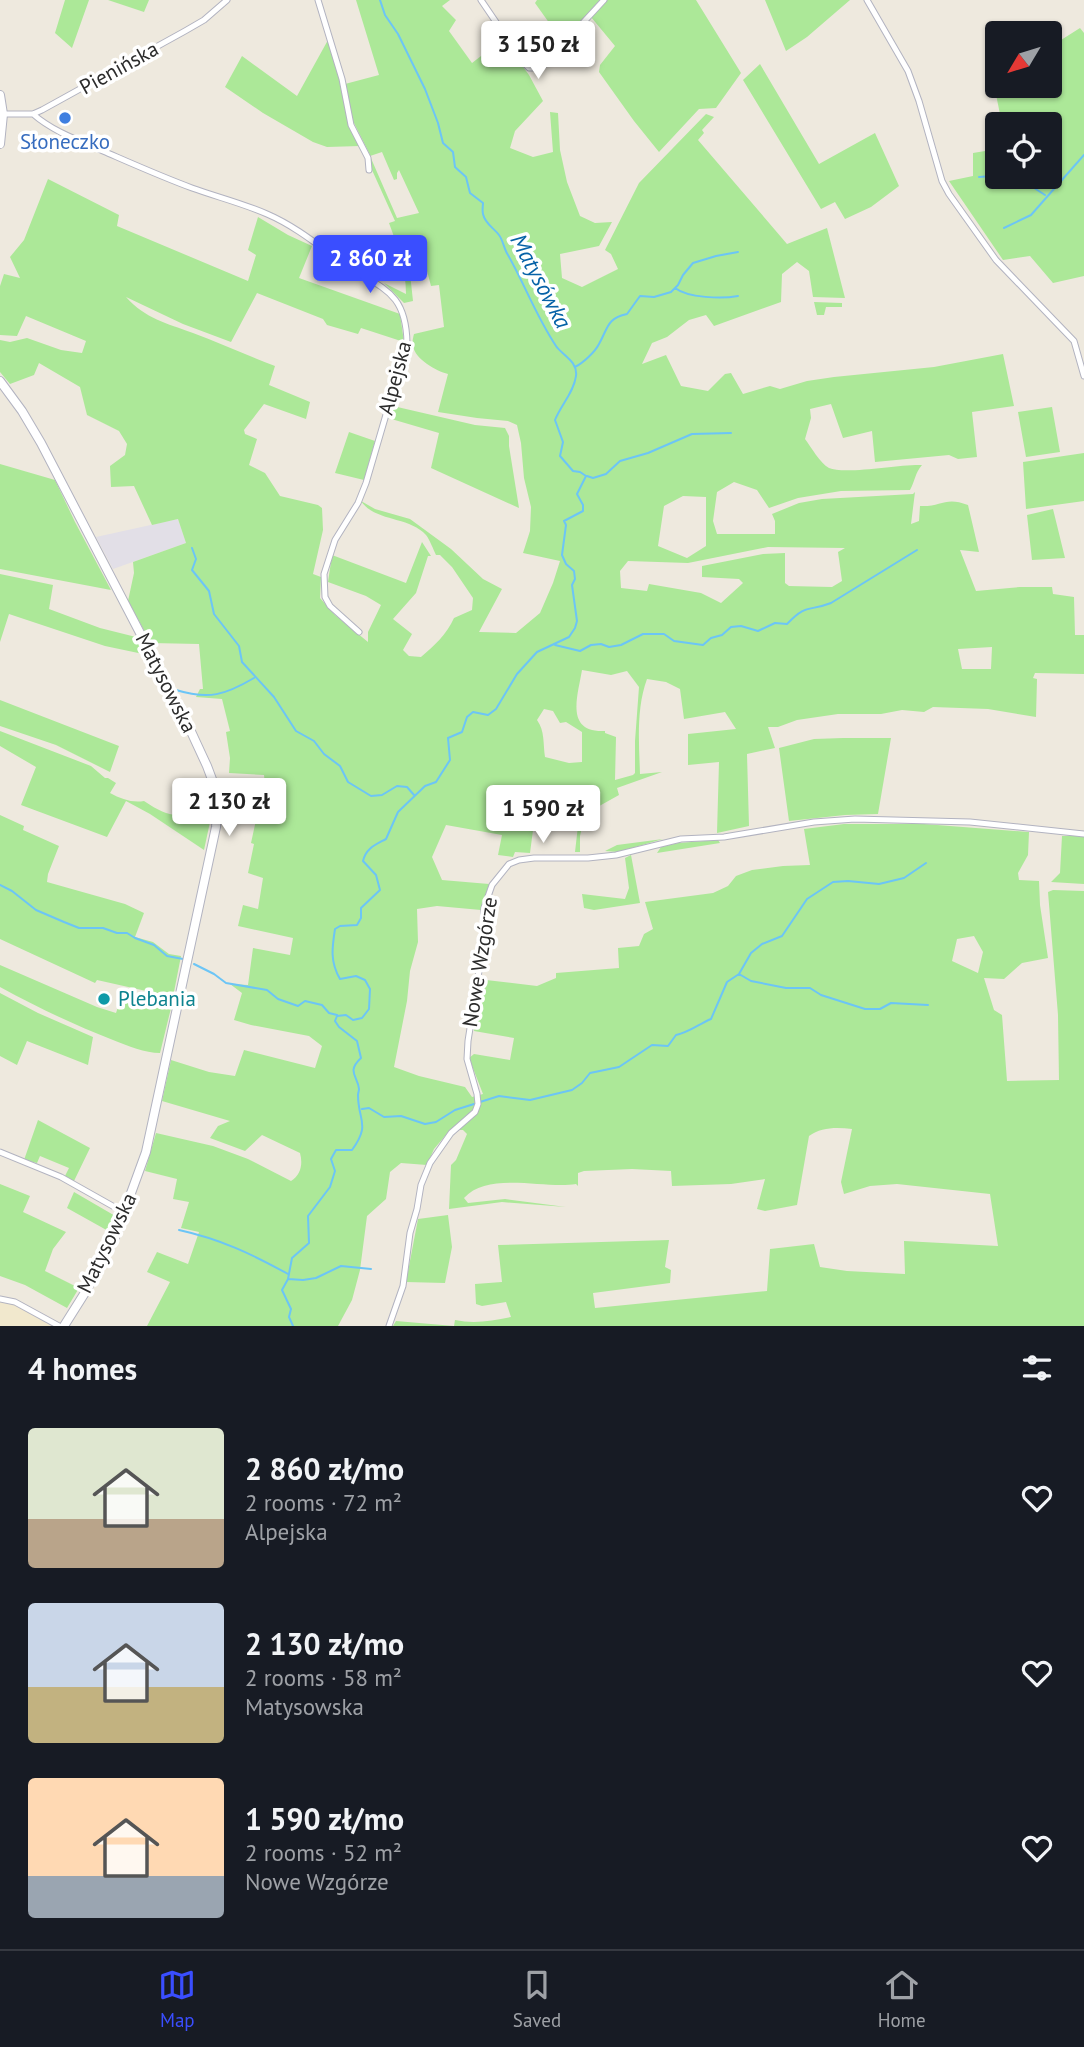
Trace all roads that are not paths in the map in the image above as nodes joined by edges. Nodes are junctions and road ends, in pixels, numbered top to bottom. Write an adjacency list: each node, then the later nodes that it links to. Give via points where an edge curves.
1 (227, 0): 8 (street, Pienińska, via 186,31)
2 (318, 0): 10 (street, via 351,125)
3 (481, 0): 4 (street, via 529,68 544,65)
4 (604, 0)
5 (867, 0): 11 (street, via 908,71 949,194 996,260 1074,341)
6 (0, 95): 7 (street)
7 (3, 114): 8 (street, Pienińska); 9 (street)
8 (33, 114): 13 (street, Alpejska, via 75,139 294,227 389,292 401,306 407,343 366,483 335,540 324,574 330,606)
9 (0, 144)
10 (369, 170)
11 (1084, 376)
12 (0, 381): 16 (street, Matysowska, via 41,443 188,725 219,798 148,1146)
13 (359, 632)
14 (1084, 834): 19 (street, Nowe Wzgórze, via 970,822 855,818 681,839 616,855 534,858 509,864 492,885 484,908 467,1059 478,1104 429,1163 410,1233 403,1286)
15 (0, 1152): 16 (street, via 61,1177)
16 (125, 1213): 18 (street, Matysowska, via 103,1261)
17 (0, 1299): 18 (street)
18 (61, 1326)
19 (389, 1326)

